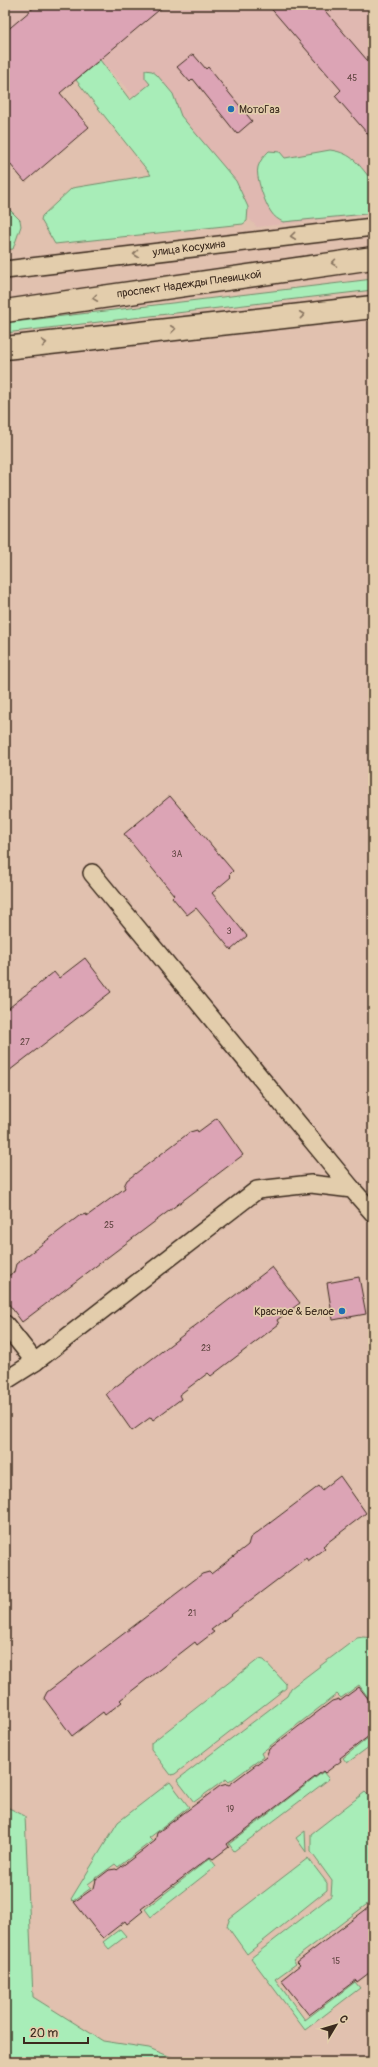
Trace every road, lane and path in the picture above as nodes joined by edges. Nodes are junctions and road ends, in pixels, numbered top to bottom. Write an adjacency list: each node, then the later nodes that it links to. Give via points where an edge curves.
1 (373, 227): 3 (street, улица Косухина, one-way to 3)
2 (373, 258): 5 (main road, проспект Надежды Плевицкой, one-way to 5)
3 (5, 270)
4 (373, 307): 6 (main road, one-way to 4)
5 (5, 311)
6 (5, 348)
7 (92, 872): 8 (street)
8 (352, 1189): 9 (street); 11 (street, via 311,1184 257,1190)
9 (373, 1213)
10 (5, 1324): 11 (street)
11 (35, 1362): 12 (street)
12 (5, 1381)

